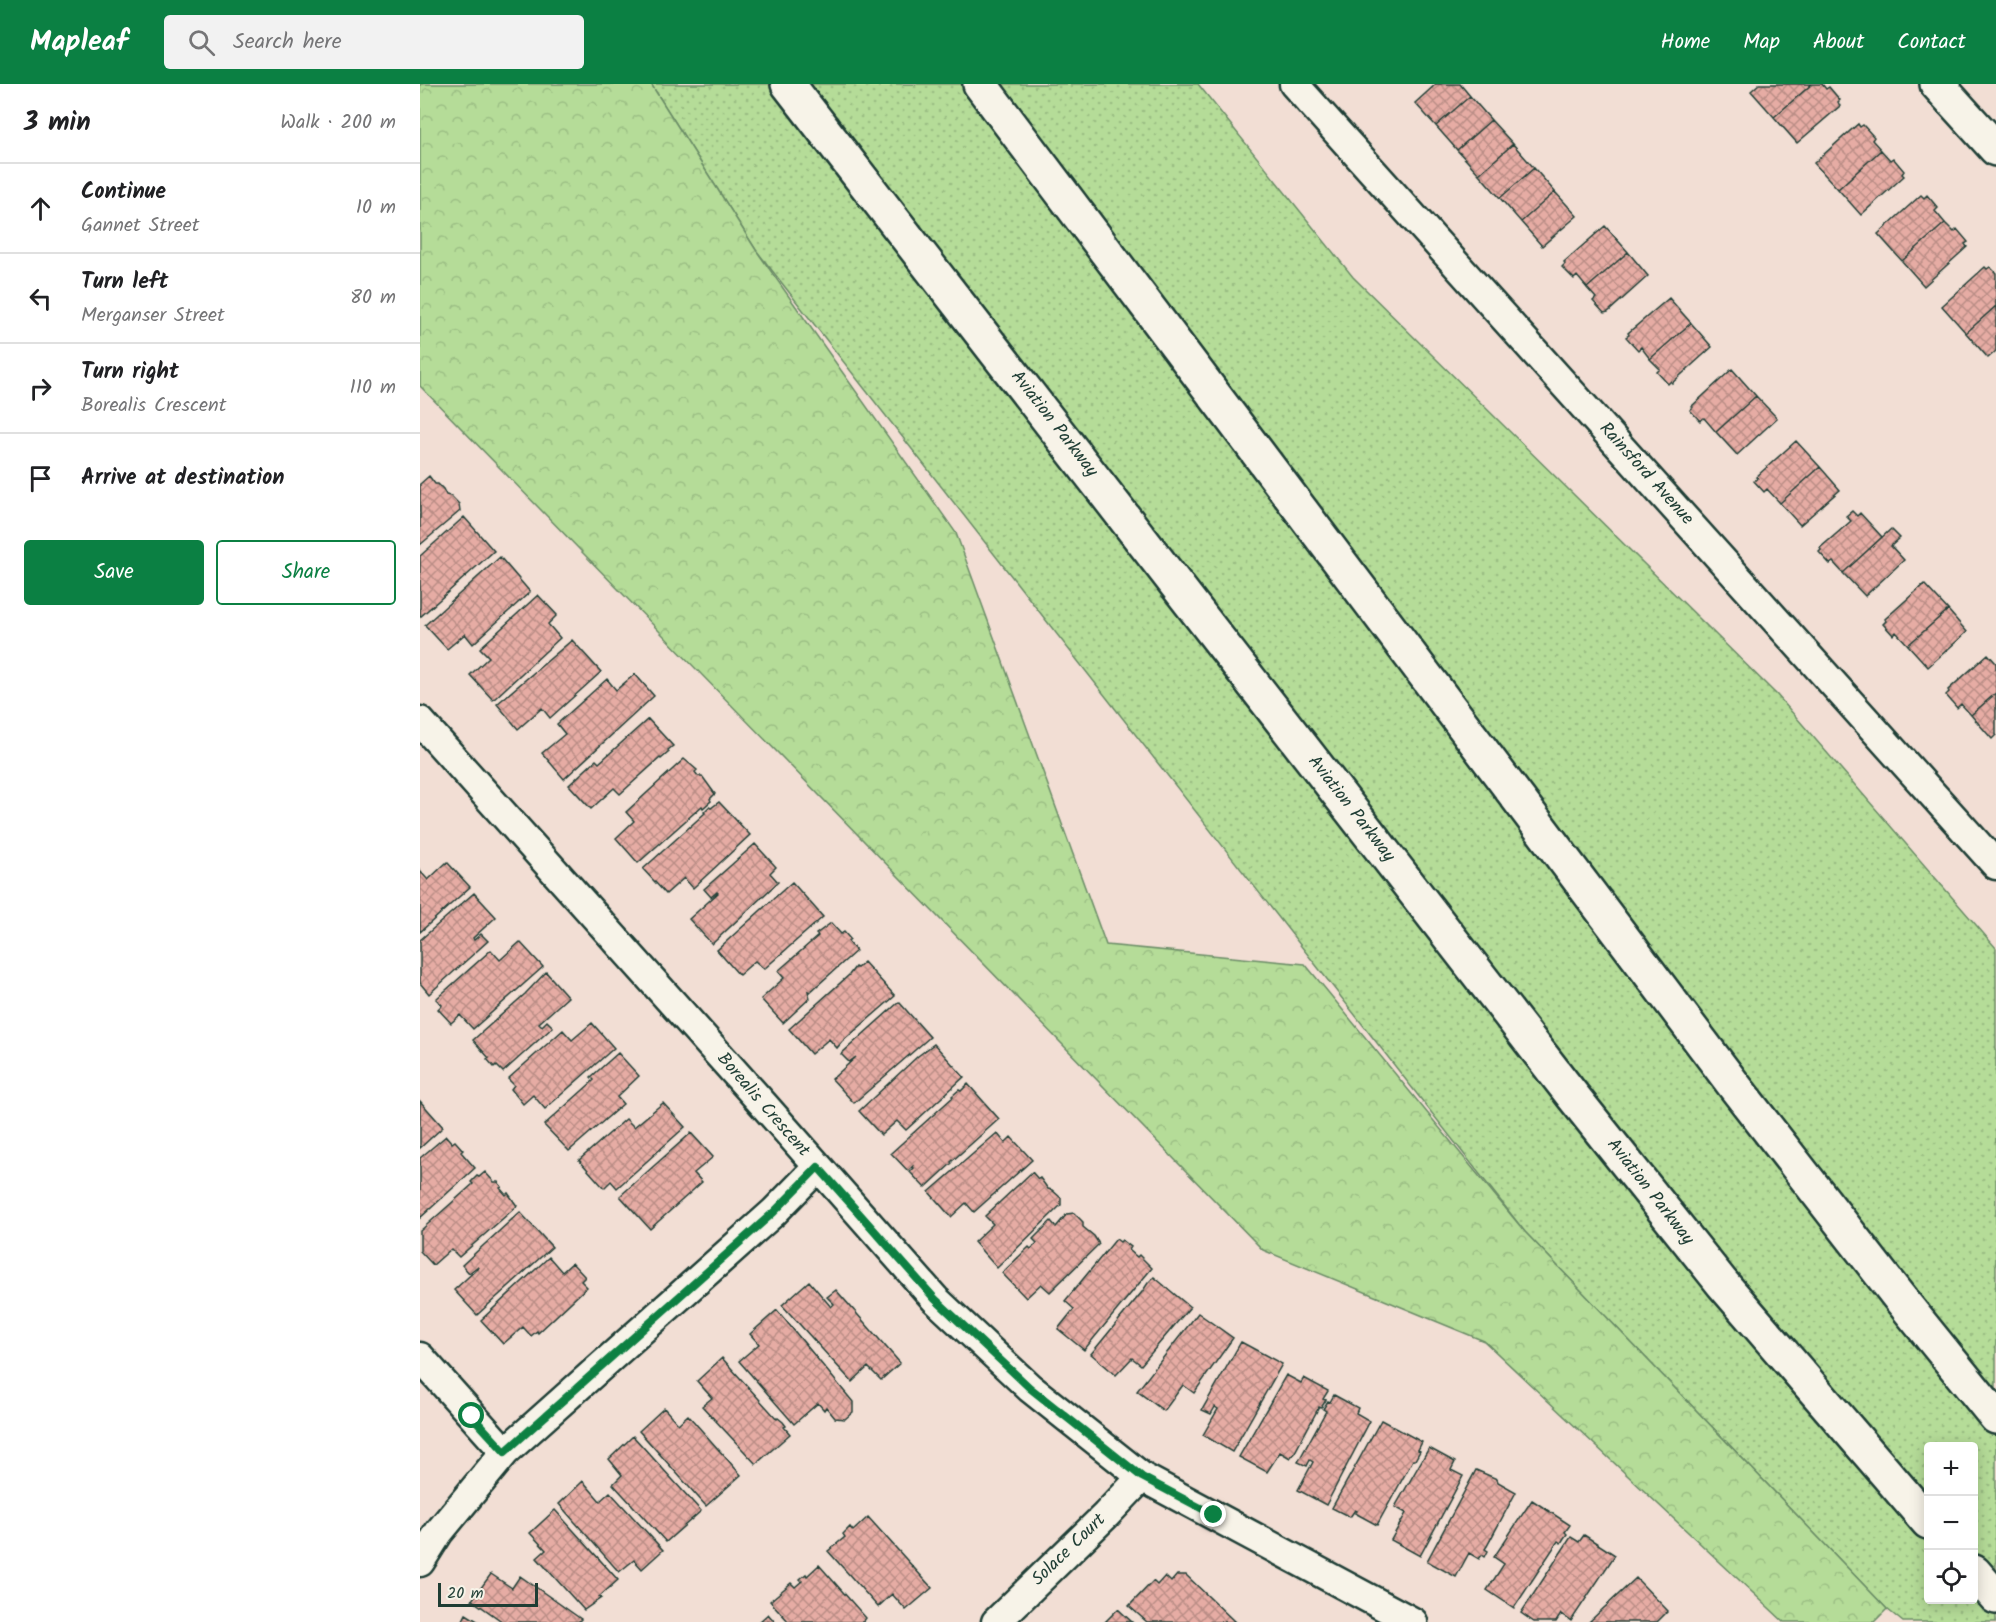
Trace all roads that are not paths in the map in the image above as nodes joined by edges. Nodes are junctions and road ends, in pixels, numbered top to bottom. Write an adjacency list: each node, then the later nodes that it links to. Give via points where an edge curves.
1 (788, 84): 13 (main road, Aviation Parkway, via 1572,1095 1722,1283)
2 (980, 84): 10 (main road, via 1736,1088)
3 (1294, 84): 7 (street, Rainsford Avenue)
4 (1937, 84): 5 (main road)
5 (1996, 149)
6 (420, 721): 8 (street, Borealis Crescent)
7 (1996, 865)
8 (818, 1167): 11 (street, via 774,1212); 12 (street, Borealis Crescent, via 935,1299 1030,1388)
9 (420, 1357): 11 (street)
10 (1996, 1417)
11 (505, 1452): 14 (street, via 439,1532)
12 (1142, 1477): 17 (street, Solace Court); 18 (street, Borealis Crescent)
13 (1924, 1516)
14 (420, 1562)
15 (1978, 1577): 16 (main road)
16 (1996, 1597)
17 (996, 1622)
18 (1413, 1622)

